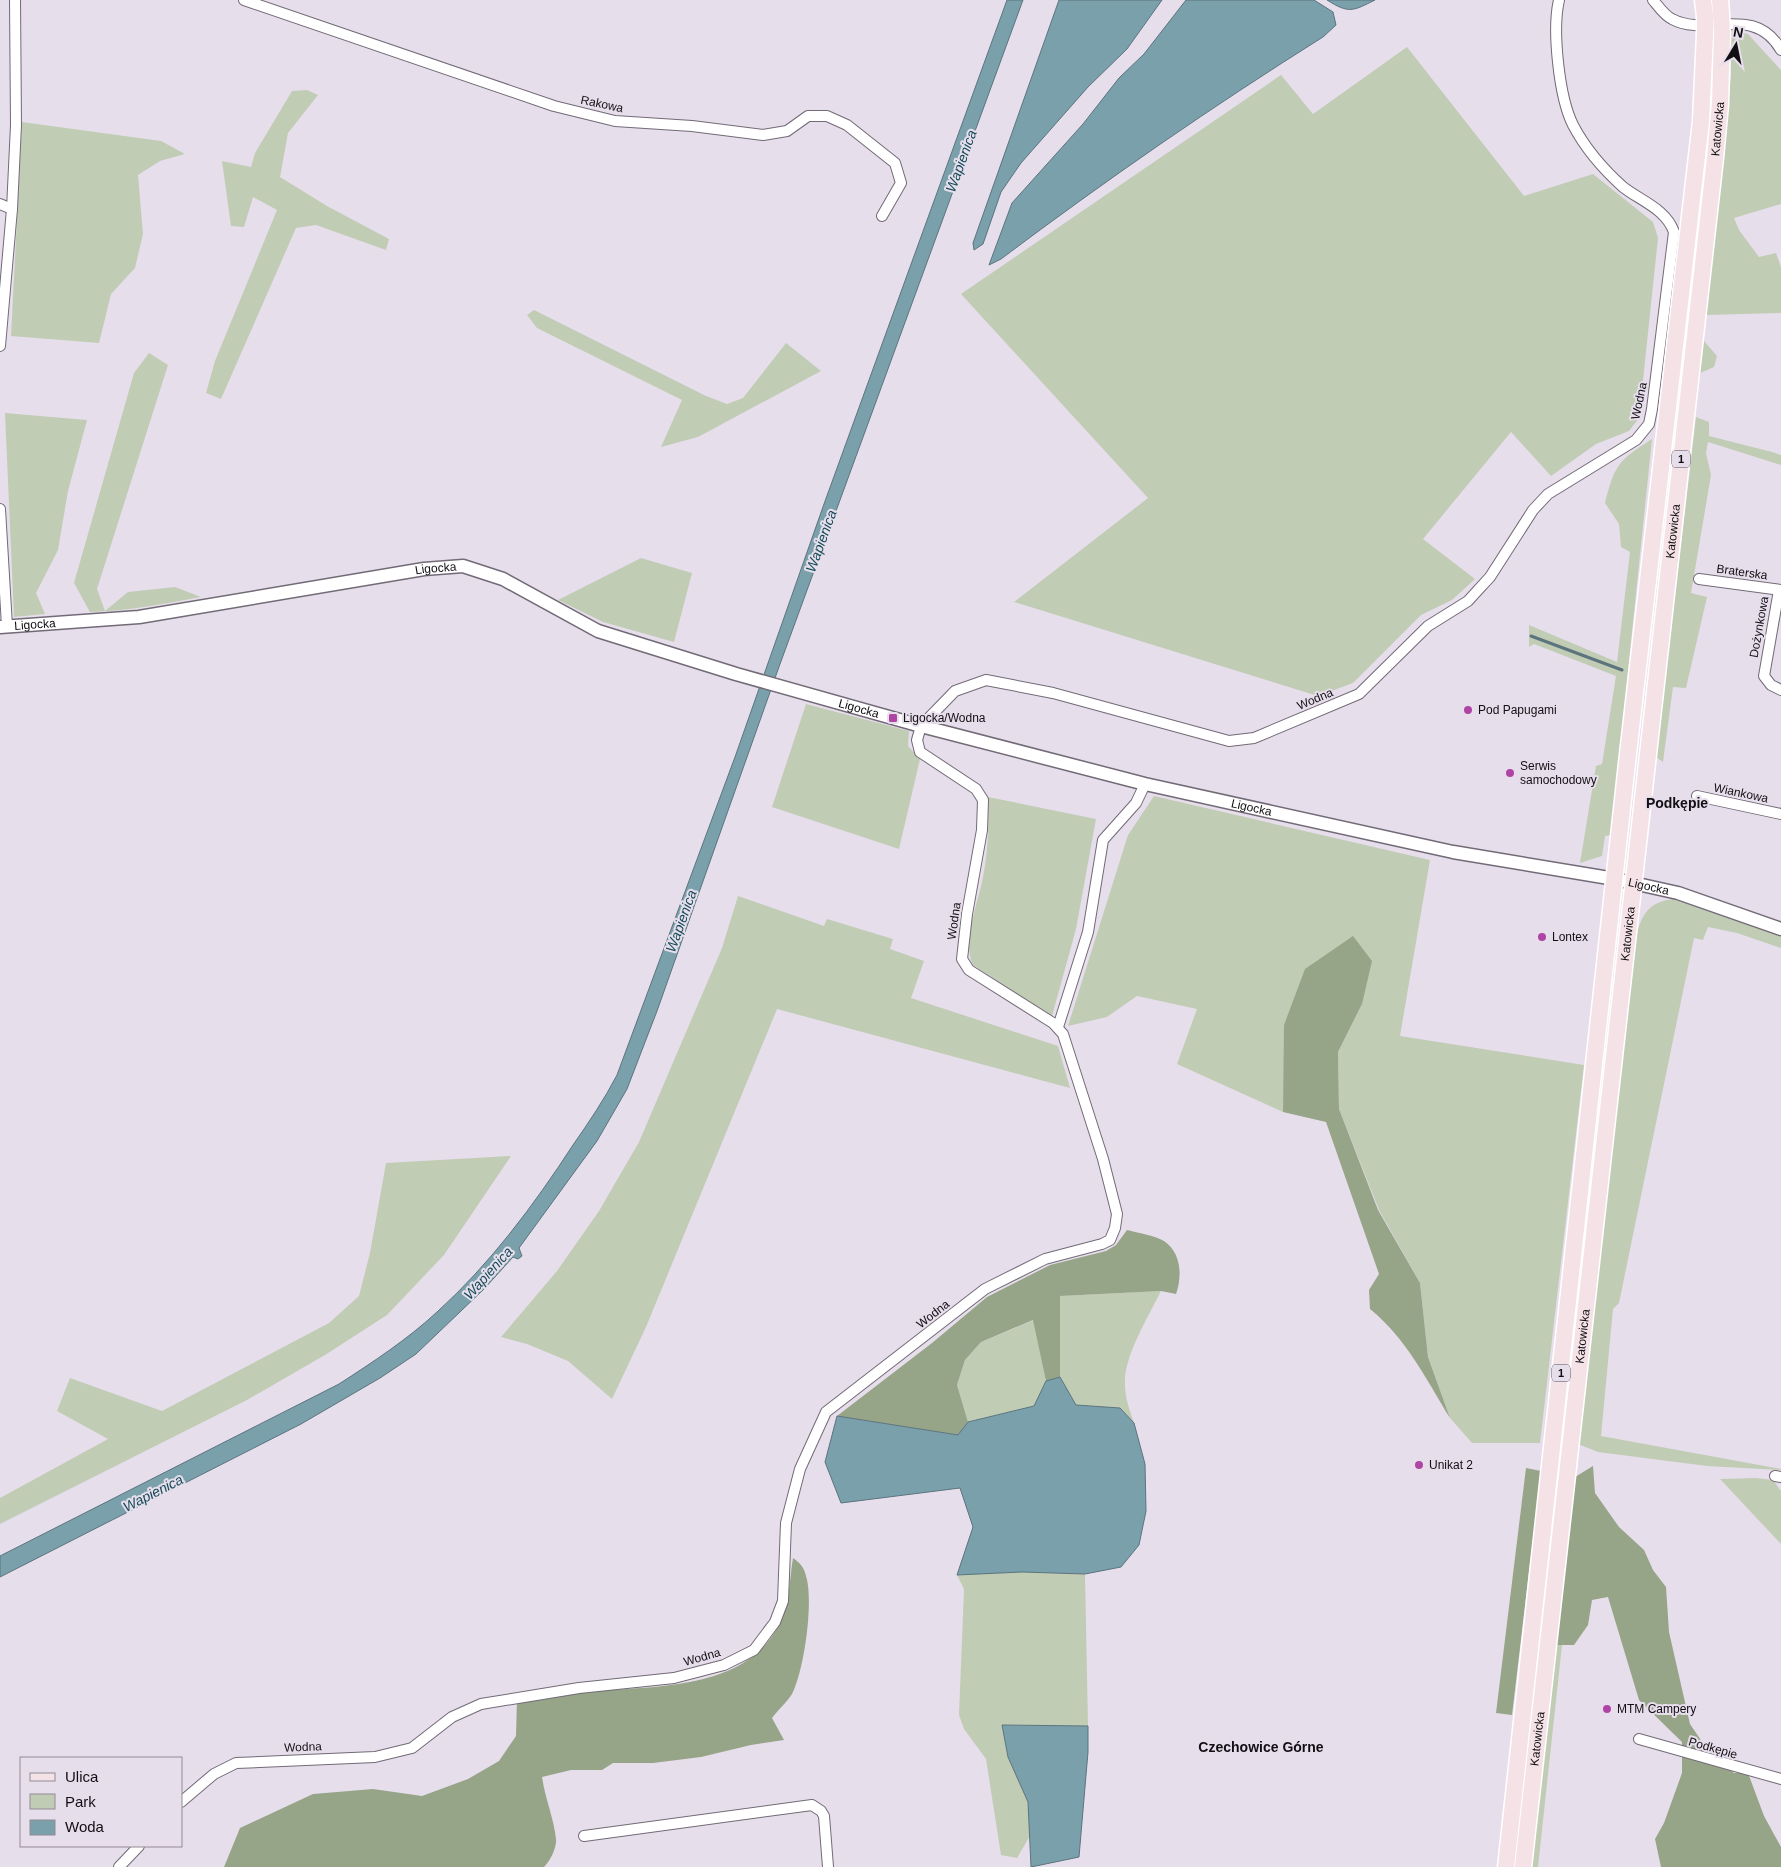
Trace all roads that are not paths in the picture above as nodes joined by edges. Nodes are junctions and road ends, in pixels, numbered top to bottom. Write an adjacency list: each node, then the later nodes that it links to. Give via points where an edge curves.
1 (15, 0): 9 (street, via 16,125)
2 (244, 0): 10 (street, Rakowa, via 554,106 615,121 763,135 787,132 808,116 827,116 847,125 895,163 901,183)
3 (1560, 0): 17 (street, Wodna, via 1556,16 1557,51 1572,124 1591,154 1624,187 1664,214 1674,232 1652,409 1649,424 1636,440 1548,494 1533,510 1490,577 1468,601 1428,626 1359,694 1254,738 1229,741 1053,693 986,680 954,691)
4 (1653, 0): 7 (street, via 1671,19 1689,24 1734,24 1757,28 1776,41)
5 (1721, 7): 22 (main road, Katowicka / 1, bridge, via 1720,104)
6 (1704, 8): 21 (main road, Katowicka / 1, bridge, via 1701,121)
7 (1781, 50)
8 (0, 204): 9 (street)
9 (12, 209): 11 (street)
10 (882, 216)
11 (0, 346)
12 (0, 509): 15 (street)
13 (1699, 579): 14 (street, Braterska)
14 (1780, 590): 16 (street, Dożynkowa, via 1764,676)
15 (3, 626): 17 (street, Ligocka, via 139,617 424,569 463,566 503,580 598,631)
16 (1781, 690)
17 (921, 726): 18 (street, Ligocka); 24 (street, Wodna, via 917,740 920,752 976,789 983,800 982,830 962,959 969,970)
18 (1145, 784): 21 (street, Ligocka, via 1453,852); 24 (street, via 1136,802 1103,840 1088,932)
19 (1697, 796): 20 (street, Wiankowa)
20 (1781, 814)
21 (1615, 879): 22 (street, Ligocka); 32 (main road, Katowicka / 1)
22 (1633, 883): 23 (street, Ligocka, via 1692,897); 33 (main road, Katowicka / 1)
23 (1781, 929)
24 (1058, 1027): 27 (street, Wodna, via 1103,1159 1117,1214 1110,1240 1044,1259 985,1290 826,1412 800,1469 786,1523 783,1601 775,1622 754,1650 724,1665 674,1678 579,1688 481,1704 452,1717 412,1748 374,1757 236,1763 214,1774)
25 (1639, 1739): 26 (street, Podkępie)
26 (1781, 1779)
27 (182, 1801)
28 (584, 1836): 31 (street, via 812,1805 824,1816)
29 (138, 1847): 30 (street)
30 (119, 1867)
31 (828, 1867)
32 (1506, 1867)
33 (1523, 1867)

